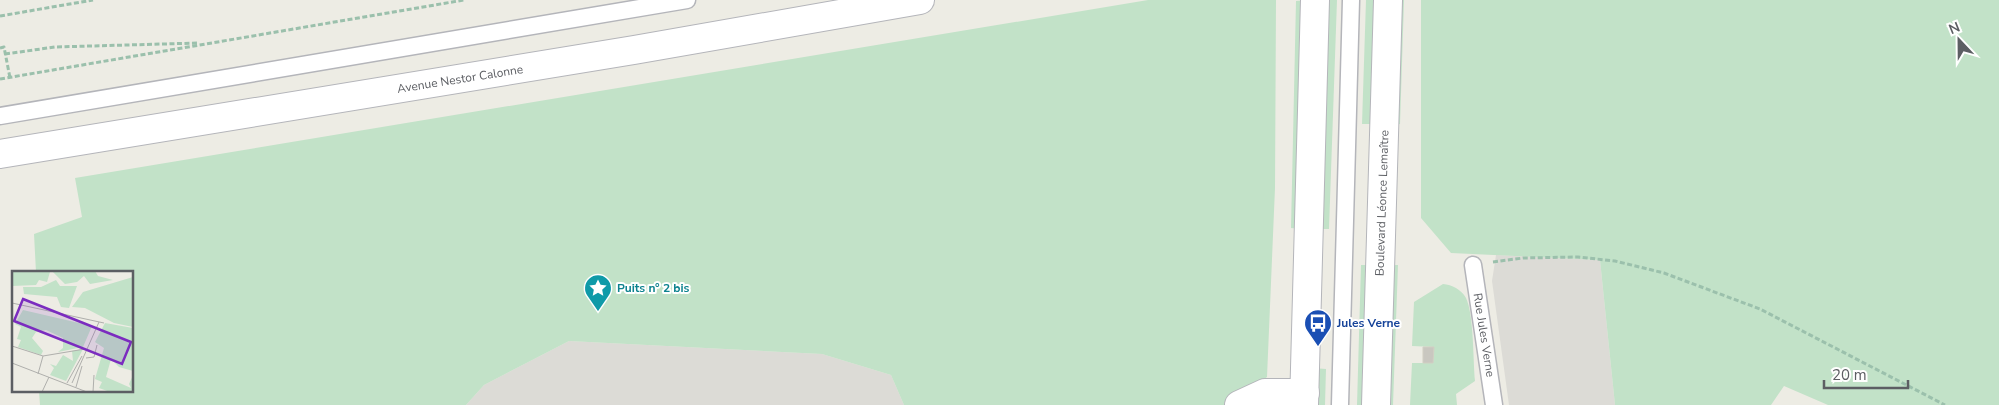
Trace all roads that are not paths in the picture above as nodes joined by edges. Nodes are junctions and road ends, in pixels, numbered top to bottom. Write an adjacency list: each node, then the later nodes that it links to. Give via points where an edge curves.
1 (687, 0): 6 (lane)
2 (920, 0): 7 (street, Avenue Nestor Calonne)
3 (1315, 0): 9 (street)
4 (1350, 0): 11 (lane)
5 (1388, 0): 12 (street, Boulevard Léonce Lemaître)
6 (0, 116)
7 (0, 154)
8 (1473, 265): 13 (lane, Rue Jules Verne)
9 (1305, 399): 10 (street, via 1265,393)
10 (1239, 405)
11 (1340, 405)
12 (1376, 405)
13 (1494, 405)

